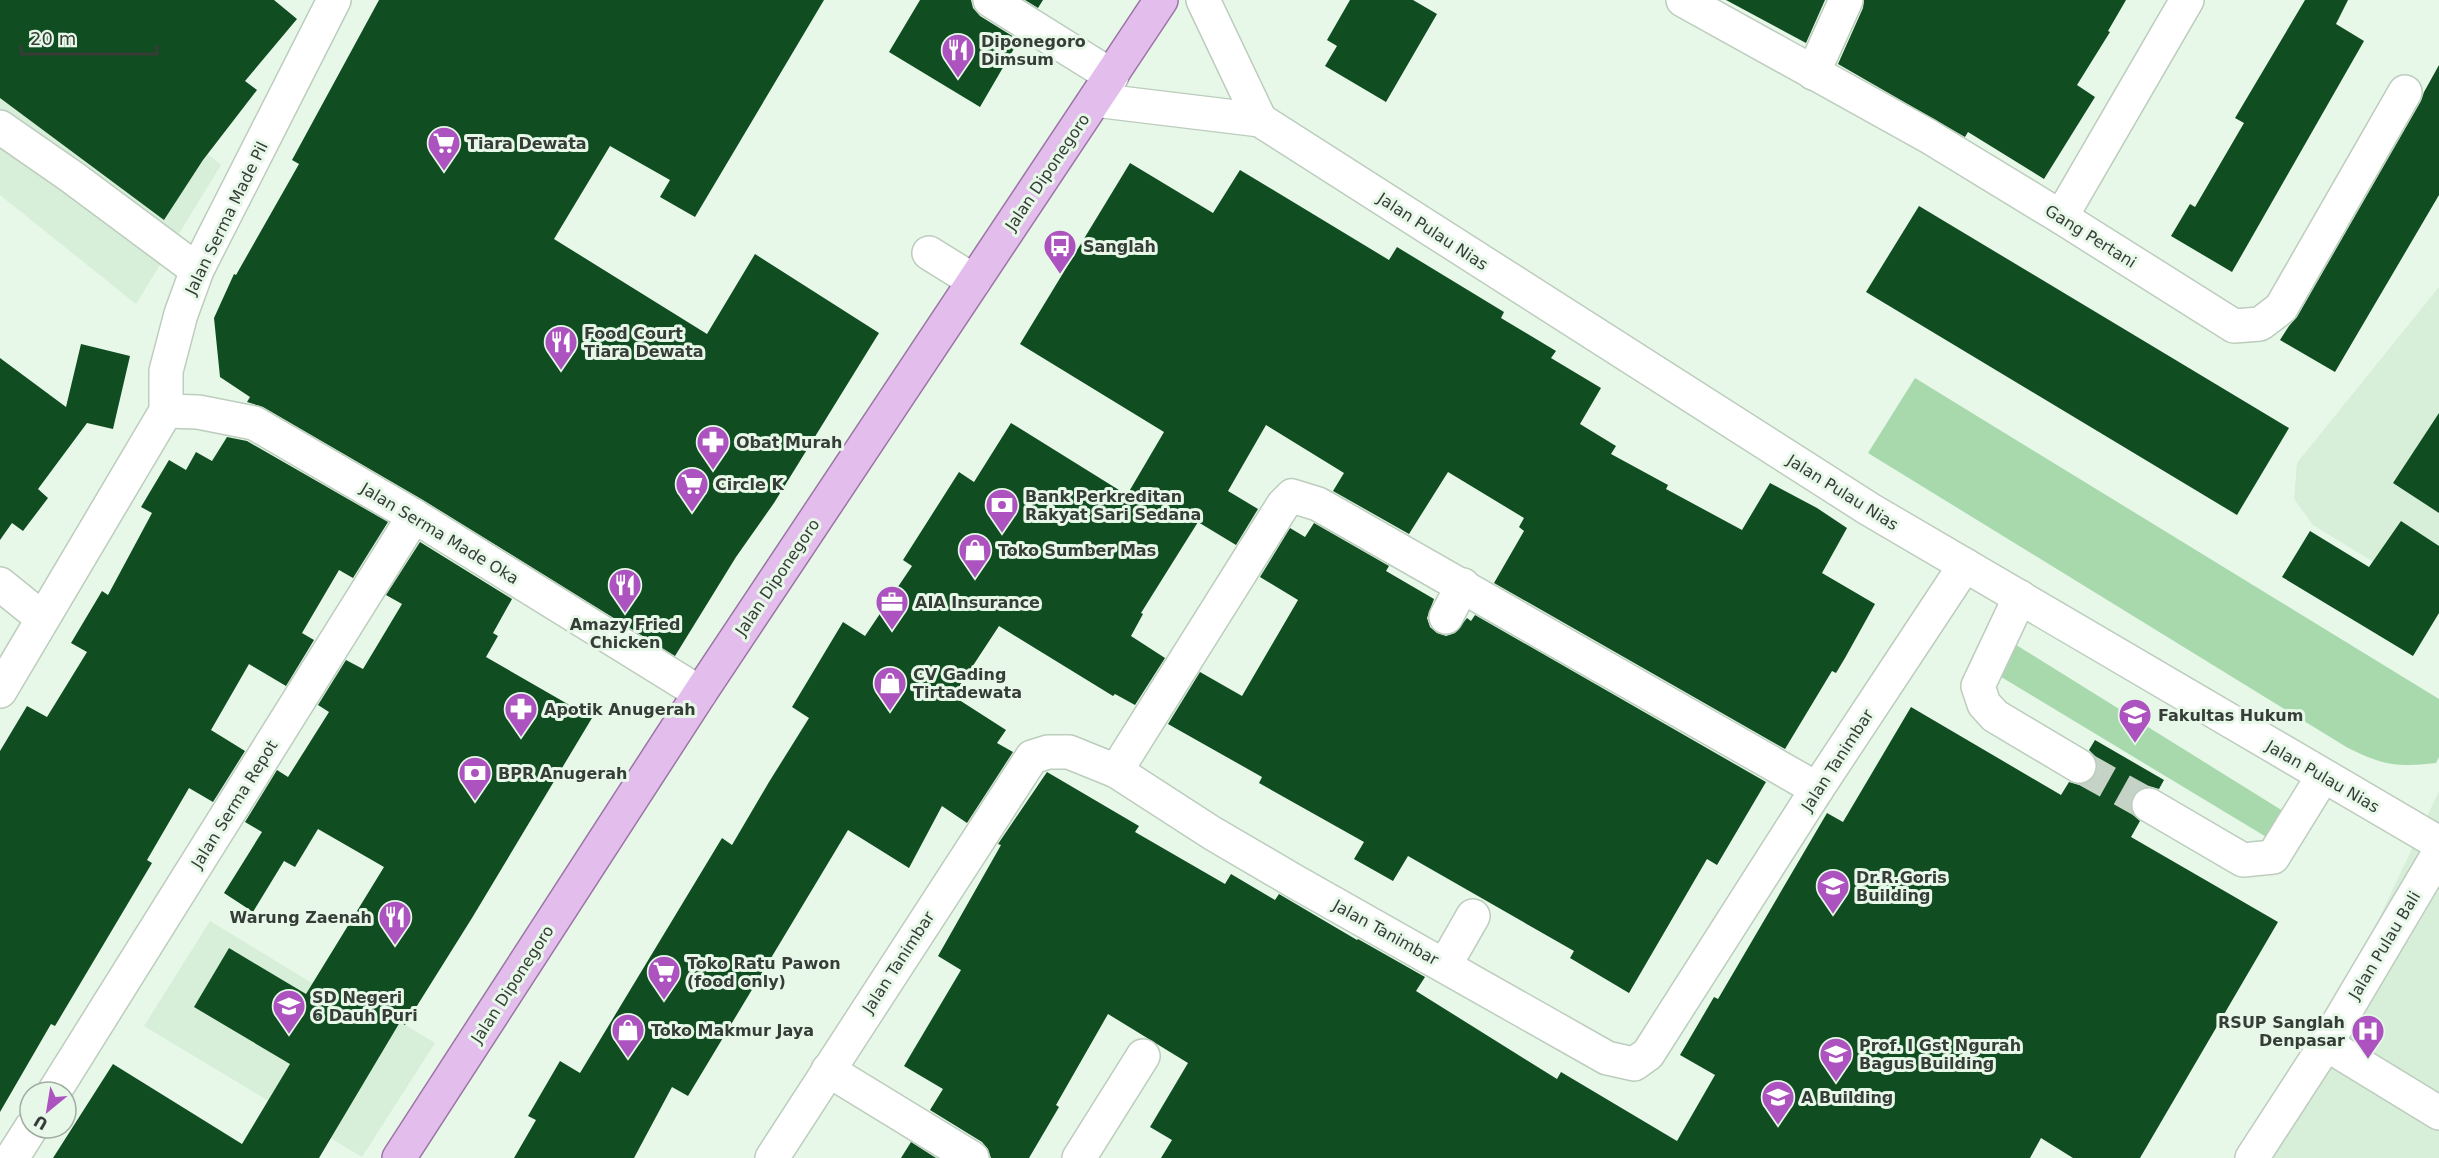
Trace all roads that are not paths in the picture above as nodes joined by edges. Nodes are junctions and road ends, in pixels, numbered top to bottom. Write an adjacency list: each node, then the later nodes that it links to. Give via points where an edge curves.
1 (334, 0): 15 (street, Jalan Serma Made Pil)
2 (990, 0): 9 (street)
3 (1161, 0): 9 (main road, Jalan Diponegoro)
4 (1203, 0): 11 (street)
5 (1683, 0): 8 (street, Gang Pertani)
6 (1846, 0): 8 (street)
7 (2187, 0): 13 (street)
8 (1813, 73): 13 (street, Gang Pertani, via 1928,136)
9 (1104, 88): 11 (street, Jalan Pulau Nias); 16 (main road, Jalan Diponegoro)
10 (2405, 92): 13 (street, Gang Pertani, via 2281,308 2260,324 2234,326)
11 (1260, 120): 19 (street, Jalan Pulau Nias, via 1869,509)
12 (0, 127): 15 (street)
13 (2061, 217)
14 (929, 253): 16 (street)
15 (197, 270): 17 (street, Jalan Serma Made Pil, via 166,371)
16 (974, 281): 26 (main road, Jalan Diponegoro)
17 (166, 411): 18 (street, Jalan Serma Made Oka, via 198,412 254,423); 24 (street)
18 (414, 516): 26 (street, Jalan Serma Made Oka); 39 (street, Jalan Serma Repot)
19 (1965, 566): 22 (street, Jalan Pulau Nias); 30 (street, Jalan Tanimbar)
20 (0, 584): 24 (street)
21 (1463, 585): 23 (street); 28 (street, via 1318,504 1292,496); 30 (street)
22 (2020, 597): 27 (street, via 1978,686 1984,704 1995,716); 29 (street, Jalan Pulau Nias)
23 (1446, 617)
24 (42, 618): 25 (street)
25 (0, 692)
26 (700, 693): 43 (main road, Jalan Diponegoro)
27 (2079, 766)
28 (1116, 771): 35 (street, Jalan Tanimbar, via 1212,833); 38 (street, Jalan Tanimbar, via 1069,753 1048,752 1032,758)
29 (2323, 776): 31 (street, via 2273,857 2243,860); 32 (street, Jalan Pulau Nias)
30 (1817, 789): 35 (street, Jalan Tanimbar, via 1648,1054 1634,1064 1607,1058)
31 (2149, 805)
32 (2439, 843)
33 (2439, 853): 36 (street, Jalan Pulau Bali)
34 (1473, 916): 35 (street)
35 (1445, 966)
36 (2326, 1044): 40 (street); 47 (street, Jalan Pulau Bali)
37 (1143, 1056): 46 (street)
38 (828, 1070): 44 (street, Jalan Tanimbar); 45 (street)
39 (62, 1080)
40 (2439, 1113)
41 (23, 1140): 42 (street)
42 (12, 1158)
43 (399, 1158)
44 (772, 1158)
45 (972, 1158)
46 (1079, 1158)
47 (2252, 1158)

